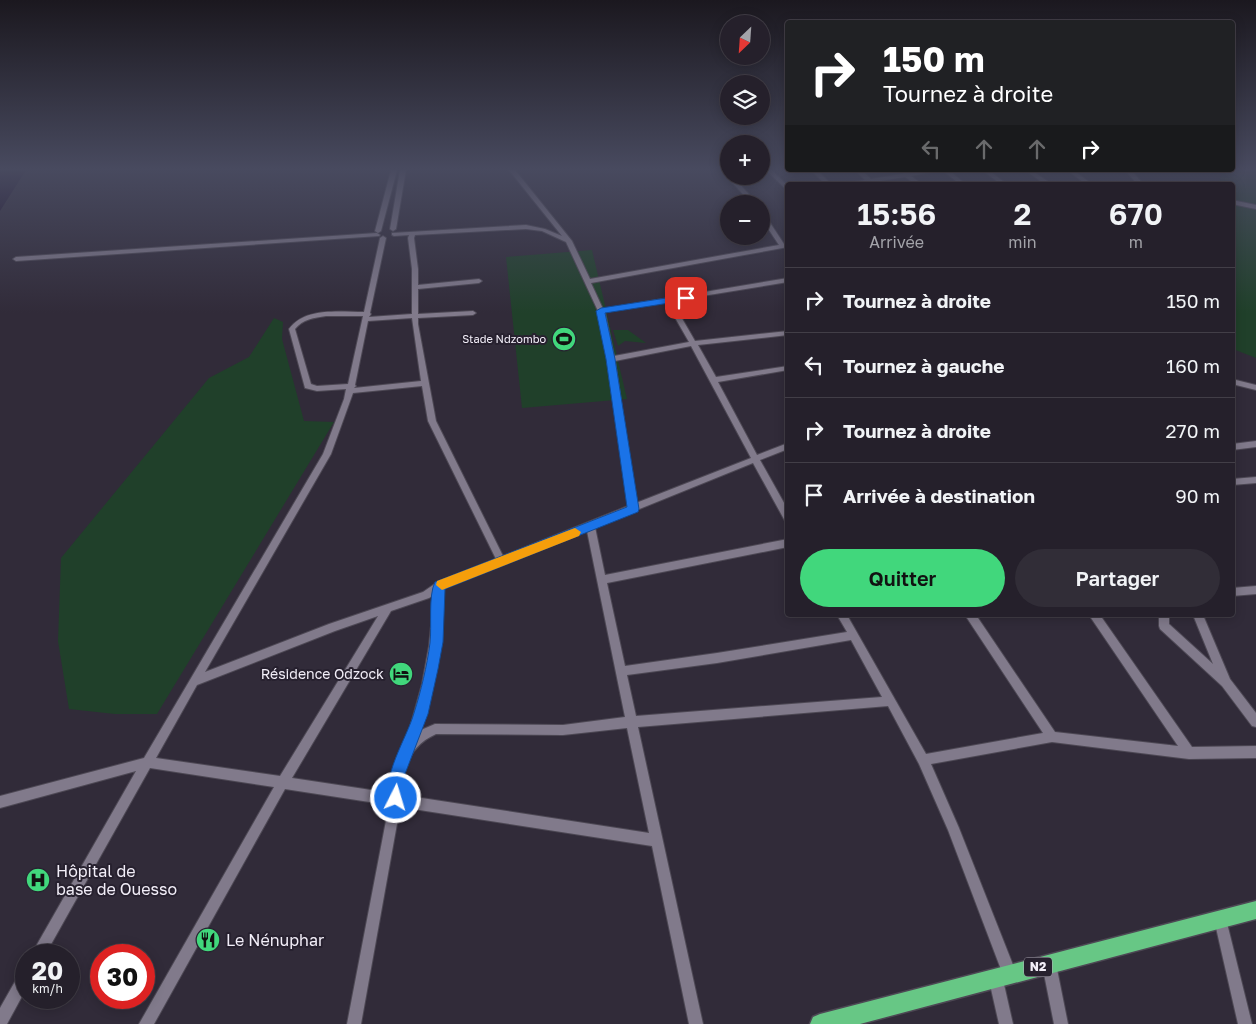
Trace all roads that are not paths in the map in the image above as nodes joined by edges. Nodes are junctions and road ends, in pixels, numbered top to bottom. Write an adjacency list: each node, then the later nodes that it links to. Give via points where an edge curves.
1 (383, 218): 7 (street)
2 (395, 218): 5 (street)
3 (550, 218): 8 (street)
4 (770, 225): 9 (street)
5 (393, 232): 6 (street); 7 (street)
6 (413, 233): 8 (street, via 526,227); 14 (street)
7 (379, 235): 10 (street); 18 (street)
8 (569, 241): 12 (street)
9 (785, 245): 12 (street)
10 (16, 259)
11 (478, 281): 14 (street)
12 (589, 281): 16 (street)
13 (785, 281): 15 (street)
14 (415, 288): 19 (street)
15 (669, 301): 16 (street); 21 (street)
16 (601, 311): 22 (street)
17 (473, 313): 19 (street)
18 (367, 316): 19 (street); 27 (street); 27 (street, via 314,315 299,322 292,330 308,386 317,389)
19 (415, 316): 26 (street)
20 (785, 333): 21 (street)
21 (694, 343): 22 (street); 24 (street)
22 (611, 359): 35 (street)
23 (785, 368): 24 (street)
24 (715, 380): 32 (street)
25 (1235, 382): 28 (street)
26 (426, 383): 27 (street); 39 (street, via 435,429)
27 (351, 388): 52 (street, via 326,454)
28 (1256, 388)
29 (1256, 444): 31 (street)
30 (785, 447): 32 (street)
31 (1235, 447)
32 (754, 458): 35 (street); 36 (street)
33 (1256, 480): 34 (street)
34 (1235, 482)
35 (634, 509): 37 (street)
36 (785, 514)
37 (590, 526): 39 (street); 40 (street)
38 (785, 544): 40 (street)
39 (501, 562): 41 (street)
40 (602, 580): 51 (street)
41 (439, 586): 44 (street, via 426,595); 58 (street, via 436,642)
42 (1256, 590): 43 (street)
43 (1235, 592)
44 (388, 608): 52 (street); 63 (street)
45 (843, 617): 50 (street)
46 (971, 617): 57 (street)
47 (1095, 617): 60 (street)
48 (1164, 617): 53 (street, via 1164,626)
49 (1199, 617): 53 (street)
50 (854, 635): 51 (street); 54 (street)
51 (622, 671): 55 (street)
52 (193, 682): 62 (street)
53 (1226, 683): 56 (street)
54 (890, 701): 55 (street); 61 (street)
55 (632, 722): 58 (street, via 563,730 435,730); 66 (street)
56 (1256, 722)
57 (1052, 736): 60 (street); 61 (street)
58 (412, 742): 64 (street, via 398,774)
59 (1256, 752): 60 (street)
60 (1189, 753)
61 (923, 760): 71 (street, via 953,828)
62 (148, 762): 63 (street); 65 (street); 69 (street)
63 (283, 782): 64 (street); 74 (street)
64 (396, 798): 66 (street); 75 (street)
65 (0, 802)
66 (655, 840): 76 (street)
67 (1256, 910): 68 (highway, N2)
68 (1220, 919): 70 (highway, N2); 80 (street)
69 (44, 944)
70 (1049, 964): 71 (highway, N2); 79 (street)
71 (1003, 978): 77 (highway, N2); 78 (street)
72 (15, 995): 73 (street)
73 (0, 1022)
74 (146, 1024)
75 (354, 1024)
76 (696, 1024)
77 (820, 1024)
78 (1006, 1024)
79 (1061, 1024)
80 (1245, 1024)

